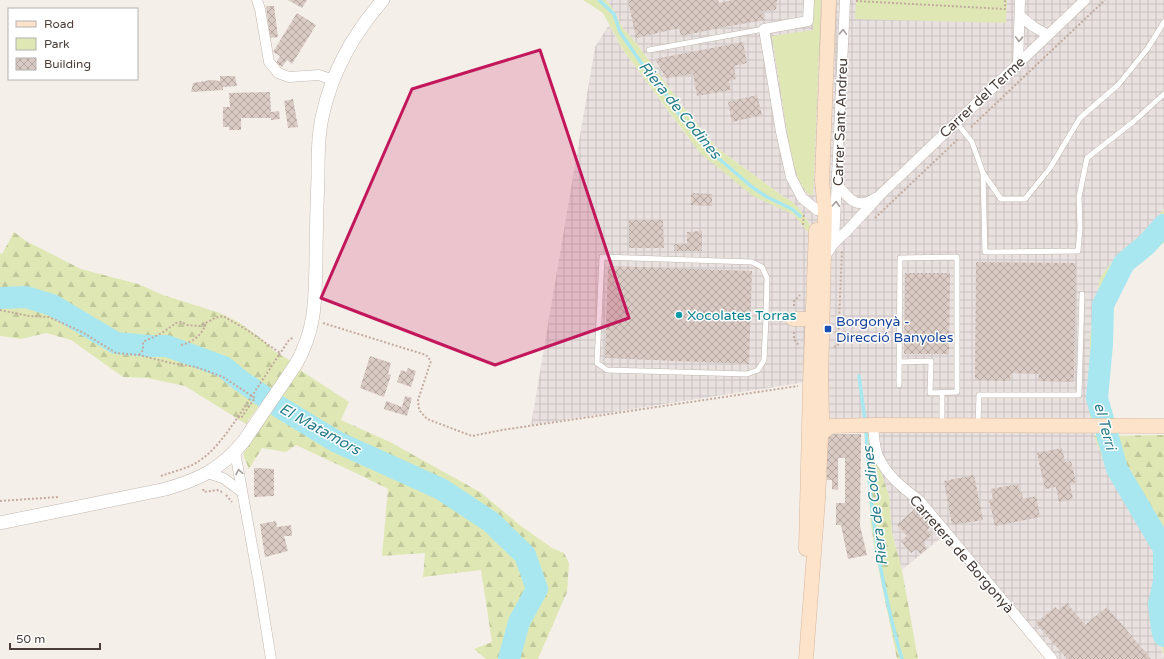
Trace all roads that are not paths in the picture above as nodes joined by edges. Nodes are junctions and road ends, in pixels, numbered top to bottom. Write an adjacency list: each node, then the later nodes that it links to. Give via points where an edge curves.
1 (257, 0): 14 (street, via 269,62 278,72 289,77 319,75)
2 (383, 0): 14 (street, via 353,38)
3 (809, 0): 10 (street, via 808,21)
4 (829, 0): 18 (main road)
5 (845, 0): 19 (street, Carrer Sant Andreu, one-way to 5)
6 (1020, 0): 8 (street)
7 (1085, 0): 11 (street, Carrer del Terme)
8 (1020, 16): 11 (street, via 1034,28); 13 (street, one-way to 13)
9 (1164, 22): 17 (lane, via 1148,48 1118,85 1080,118 1050,168 1025,199 1001,199)
10 (764, 29): 12 (lane); 21 (street, via 791,176 802,198)
11 (1048, 35): 13 (street, Carrer del Terme)
12 (649, 50)
13 (1018, 63): 16 (street, Carrer del Terme)
14 (333, 80): 39 (street, via 323,115 320,138 313,321 296,364)
15 (1164, 94): 17 (lane, via 1087,158 1079,197 1078,251 985,252)
16 (956, 122): 17 (lane, via 972,142); 20 (street, Carrer del Terme)
17 (983, 173)
18 (822, 181): 21 (main road); 23 (main road, via 825,210)
19 (837, 184): 20 (street, via 854,202 869,202); 22 (street, Carrer Sant Andreu, one-way to 19)
20 (880, 195): 22 (street, Carrer del Terme)
21 (817, 210): 24 (main road)
22 (834, 243): 23 (street, Carrer del Terme)
23 (824, 258): 28 (main road, via 819,275 816,311); 31 (main road)
24 (813, 286): 27 (main road, via 808,302); 28 (main road)
25 (1082, 294): 37 (lane, via 1079,396 979,395)
26 (766, 318): 26 (lane, via 764,360 758,370 747,374 607,370 597,363 602,258 752,262 762,267 766,278); 27 (lane)
27 (794, 319): 28 (main road); 29 (main road, via 808,340)
28 (811, 319): 29 (main road); 31 (main road, via 817,329 816,360)
29 (811, 360): 34 (main road, via 814,413 816,419); 42 (main road)
30 (899, 362): 32 (lane); 33 (lane, via 931,361 930,393); 33 (lane, via 900,258 957,257 957,392)
31 (821, 379): 34 (main road)
32 (899, 385)
33 (942, 393): 36 (lane)
34 (824, 425): 35 (main road); 42 (main road, via 815,431 814,435 813,481); 44 (main road)
35 (873, 425): 36 (main road); 47 (street, Carretera de Borgonyà, via 877,455 889,475 920,501)
36 (942, 425): 37 (main road)
37 (978, 425): 38 (main road)
38 (1164, 426)
39 (235, 452): 40 (street); 41 (street, one-way to 39)
40 (202, 476): 41 (street, via 223,478); 43 (street, via 166,489)
41 (242, 492): 45 (street)
42 (806, 520): 44 (main road, via 804,627)
43 (0, 523)
44 (807, 640): 46 (main road)
45 (271, 659)
46 (806, 659)
47 (1052, 659)

